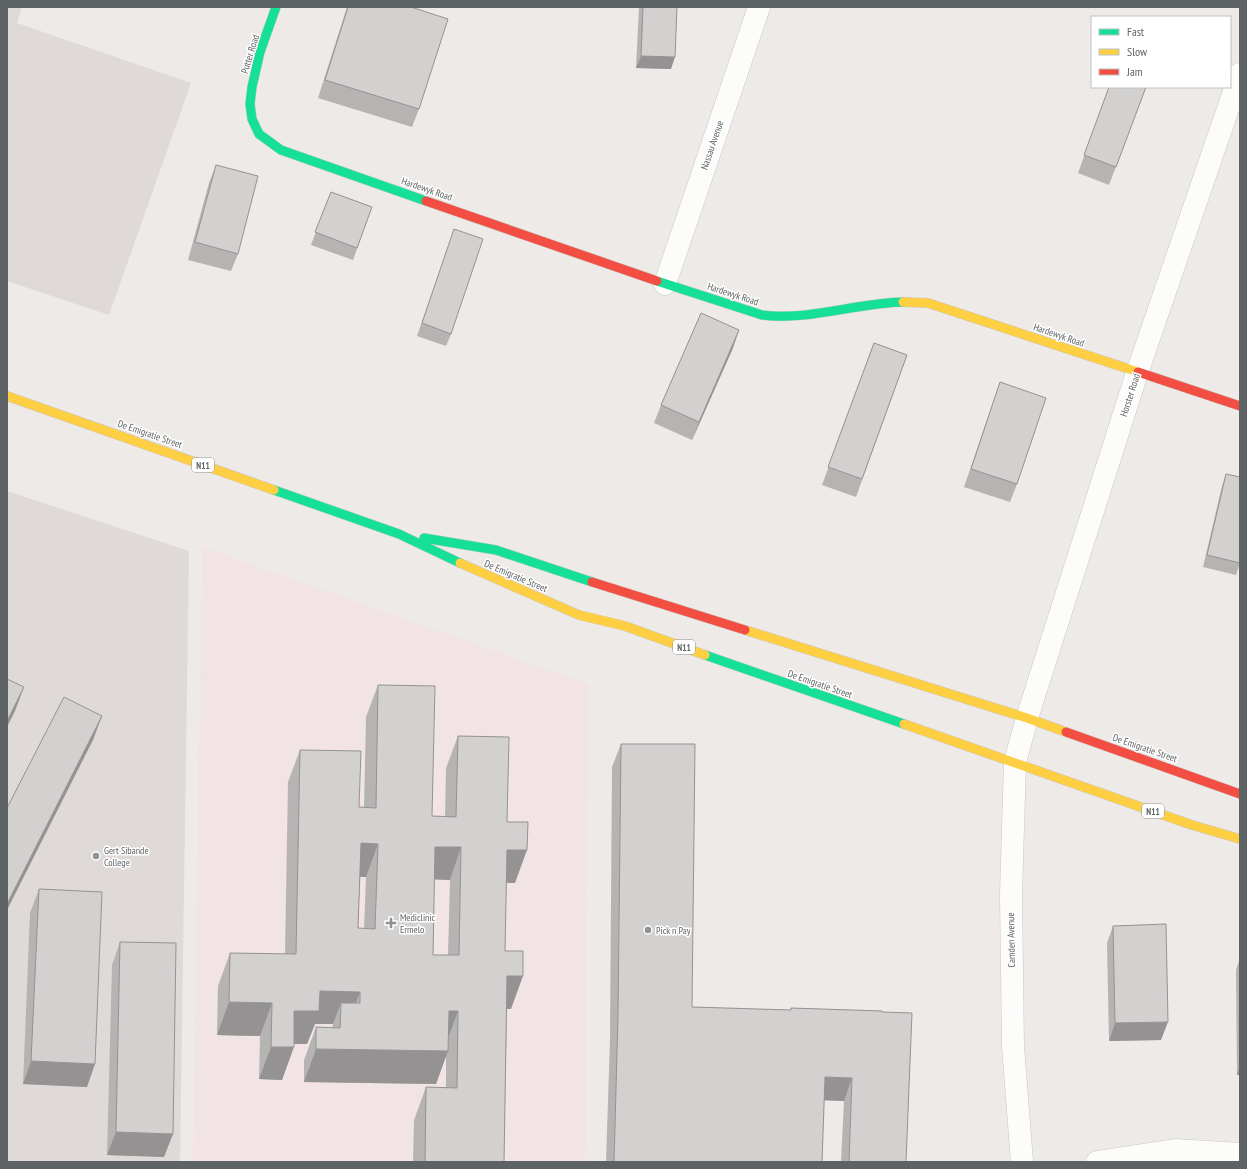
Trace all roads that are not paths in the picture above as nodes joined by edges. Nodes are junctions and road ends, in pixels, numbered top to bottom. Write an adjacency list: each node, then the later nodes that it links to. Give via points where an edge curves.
1 (276, 7): 4 (main road, Putter Road, via 252,81)
2 (759, 7): 5 (street, Nassau Avenue)
3 (1240, 74): 6 (street, Horster Road)
4 (249, 108): 5 (main road, Hardewyk Road, via 257,130 266,141 281,150)
5 (665, 284): 6 (main road, Hardewyk Road, via 775,318 804,318 893,302 928,303)
6 (1137, 373): 8 (main road, Hardewyk Road); 10 (street, Horster Road)
7 (7, 396): 9 (main road, De Emigratie Street / N11)
8 (1240, 406)
9 (399, 534): 10 (main road, De Emigratie Street / N11, via 496,550); 11 (main road, De Emigratie Street / N11, via 488,577 579,615 625,626 745,670)
10 (1027, 718): 11 (street, Camden Avenue); 12 (main road, De Emigratie Street / N11)
11 (1016, 762): 13 (main road, De Emigratie Street / N11, via 1192,825); 15 (street, Camden Avenue, via 1011,895 1012,1046)
12 (1240, 794)
13 (1240, 839)
14 (1240, 1154): 16 (street, via 1175,1150)
15 (1022, 1162)
16 (1097, 1162)

